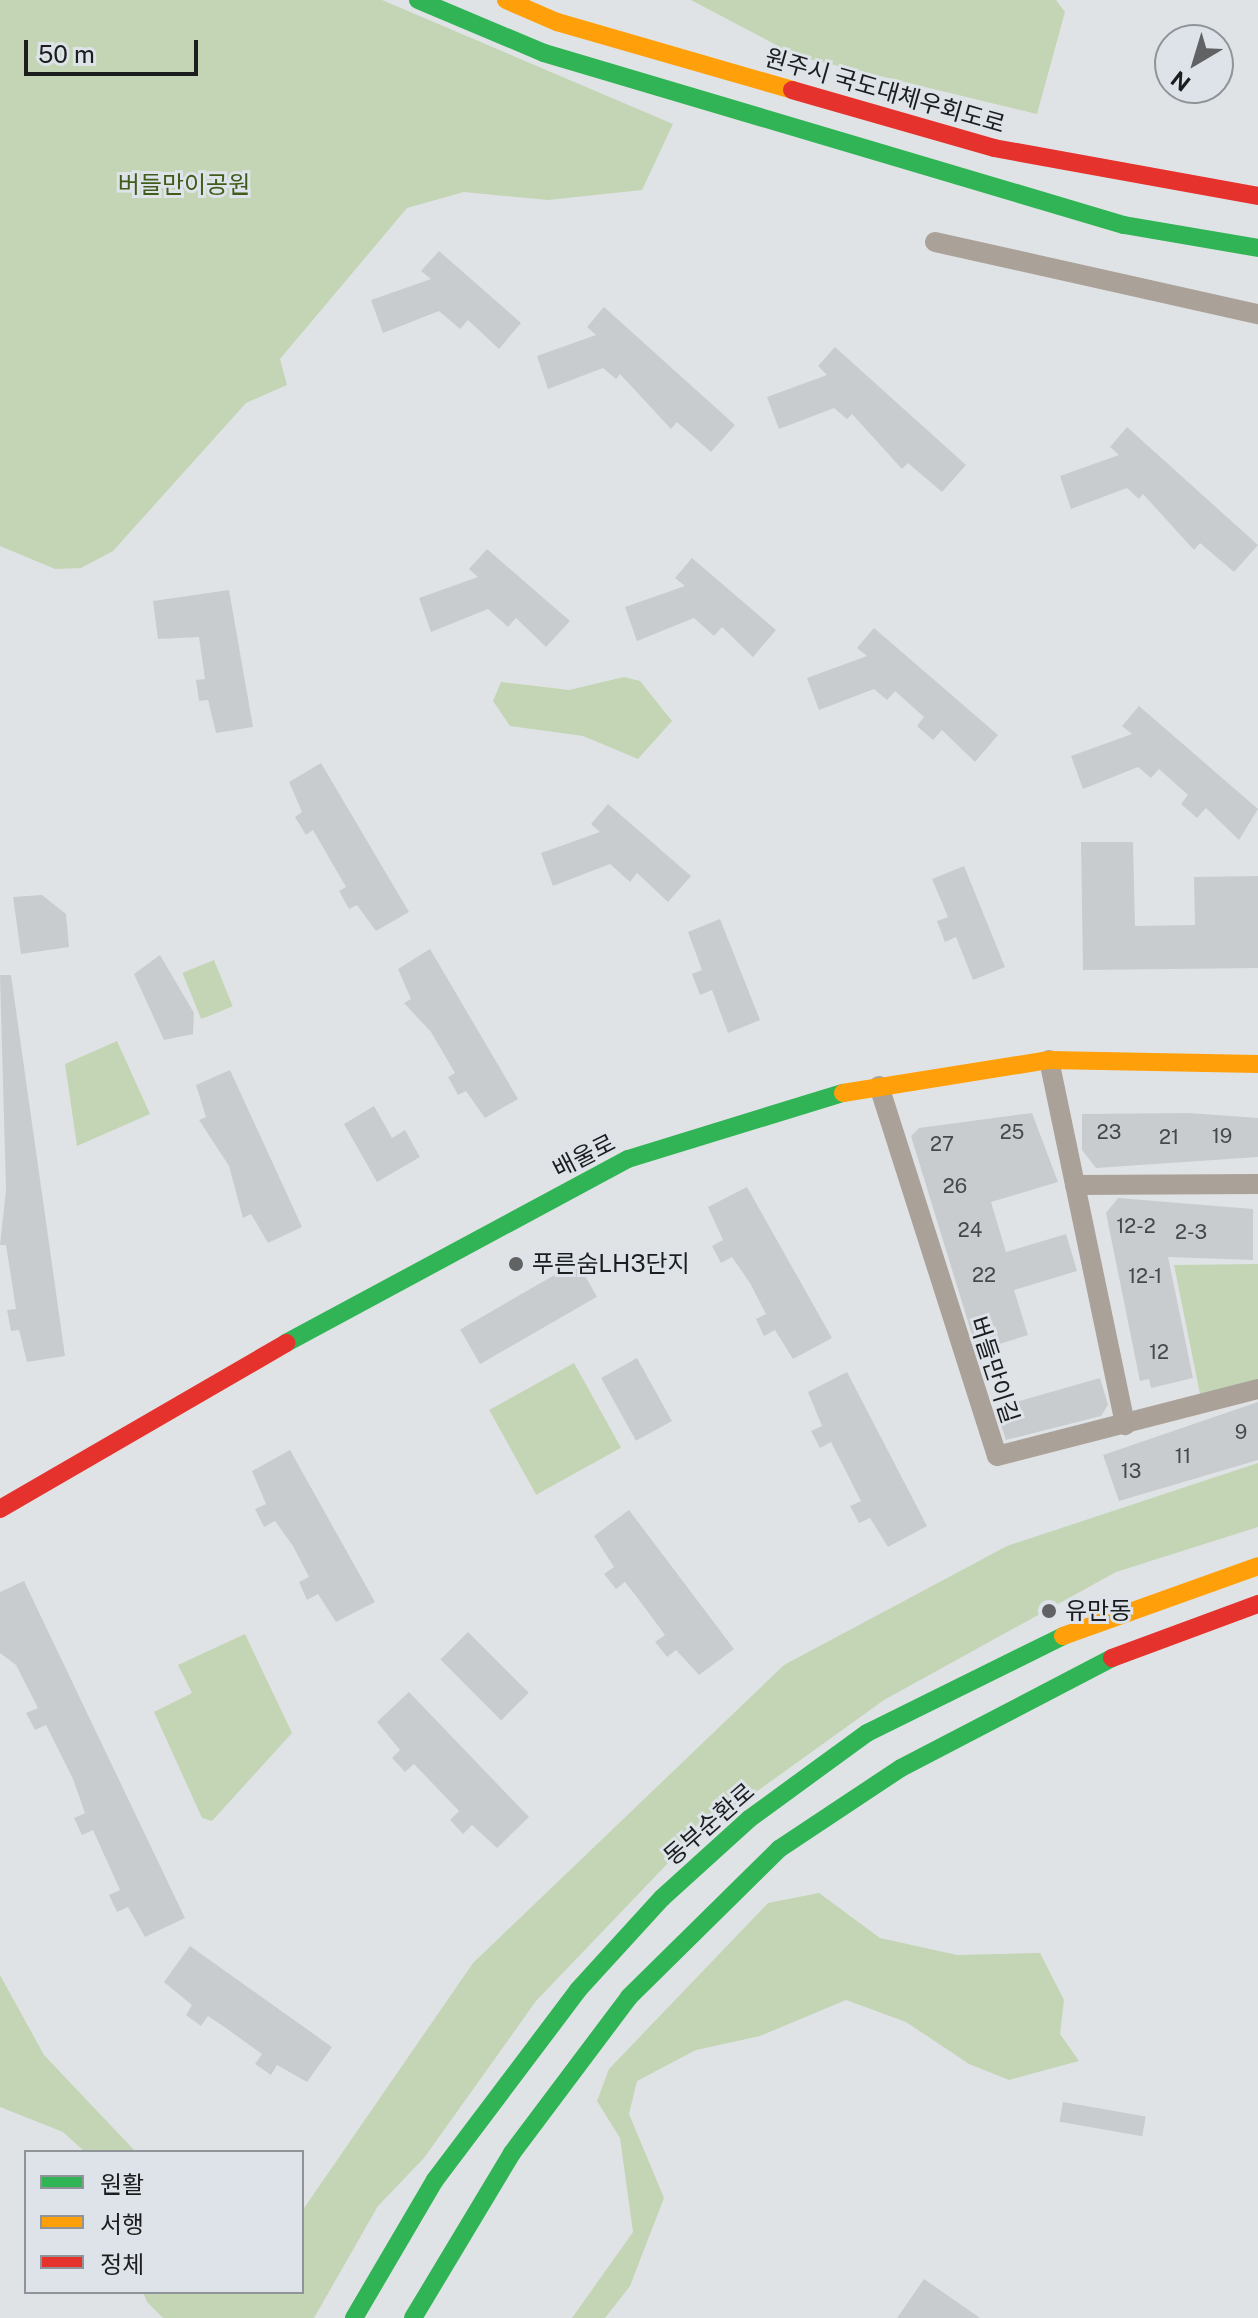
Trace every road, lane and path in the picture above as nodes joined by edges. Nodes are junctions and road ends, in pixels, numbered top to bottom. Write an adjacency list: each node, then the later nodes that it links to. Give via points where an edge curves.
1 (418, 0): 5 (main road, via 544,53 1109,221)
2 (506, 0): 3 (main road, 원주시 국도대체우회도로, via 557,22 994,148)
3 (1258, 196)
4 (935, 242): 6 (street)
5 (1258, 248)
6 (1258, 314)
7 (1049, 1060): 8 (main road, 배울로); 9 (main road, 배울로); 11 (street)
8 (1258, 1064)
9 (879, 1086): 13 (street, 버들만이길, via 992,1449 1007,1459); 14 (main road, 배울로, via 628,1159 411,1271)
10 (1258, 1184): 11 (street)
11 (1075, 1185): 13 (street)
12 (1258, 1389): 13 (street, 버들만이길)
13 (1125, 1425)
14 (0, 1509)
15 (1258, 1566): 17 (main road, 동부순환로, via 1079,1629 929,1699 867,1733 739,1828 662,1898 569,2002 435,2180)
16 (1258, 1604): 18 (main road, via 1094,1664 901,1768 779,1849 629,1997 512,2153)
17 (354, 2318)
18 (413, 2318)

